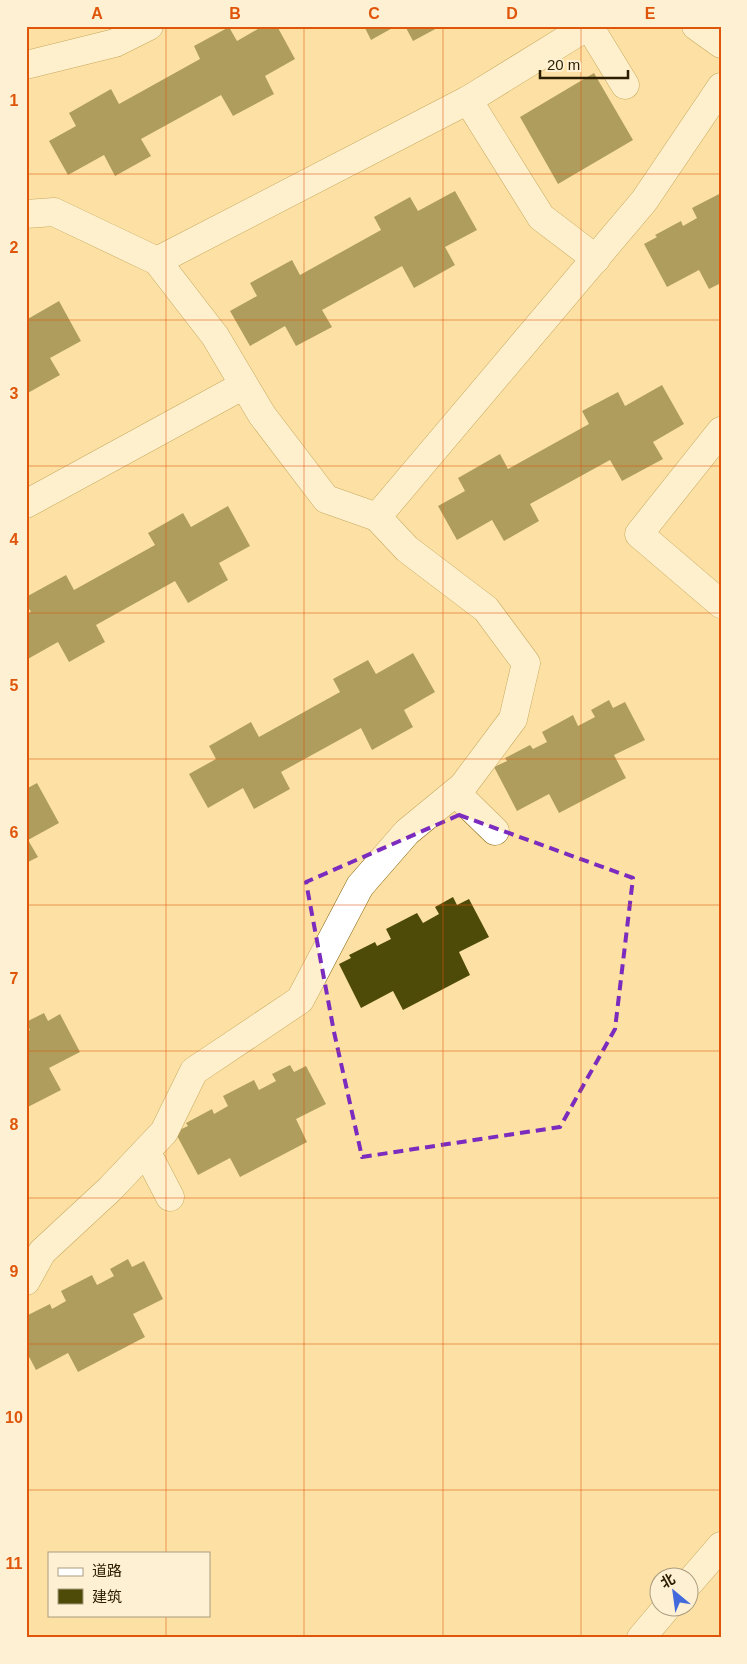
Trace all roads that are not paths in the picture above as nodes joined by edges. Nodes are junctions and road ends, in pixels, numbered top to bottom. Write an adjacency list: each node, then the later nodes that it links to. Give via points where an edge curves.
1 (150, 26): 5 (street, via 115,43)
2 (588, 26): 6 (street); 8 (street)
3 (696, 26): 4 (street)
4 (721, 44)
5 (26, 65)
6 (625, 85)
7 (721, 87): 10 (street, via 644,201)
8 (468, 100): 10 (street, via 541,217); 11 (street)
9 (26, 214): 11 (street, via 54,212)
10 (596, 259): 15 (street)
11 (157, 260): 12 (street, via 214,336)
12 (244, 385): 14 (street); 15 (street, via 262,415 326,499)
13 (721, 430): 16 (street, via 639,534)
14 (26, 504)
15 (377, 517): 17 (street, via 407,549 486,609 526,663 513,719)
16 (721, 604)
17 (456, 792): 18 (street); 19 (street, via 407,832 360,886 300,1000 194,1071 164,1132)
18 (495, 831)
19 (146, 1151): 20 (street); 21 (street, via 110,1189)
20 (170, 1197)
21 (34, 1247): 22 (street)
22 (26, 1281)
23 (721, 1546): 24 (street)
24 (700, 1570)
25 (660, 1616): 26 (street)
26 (641, 1638)

